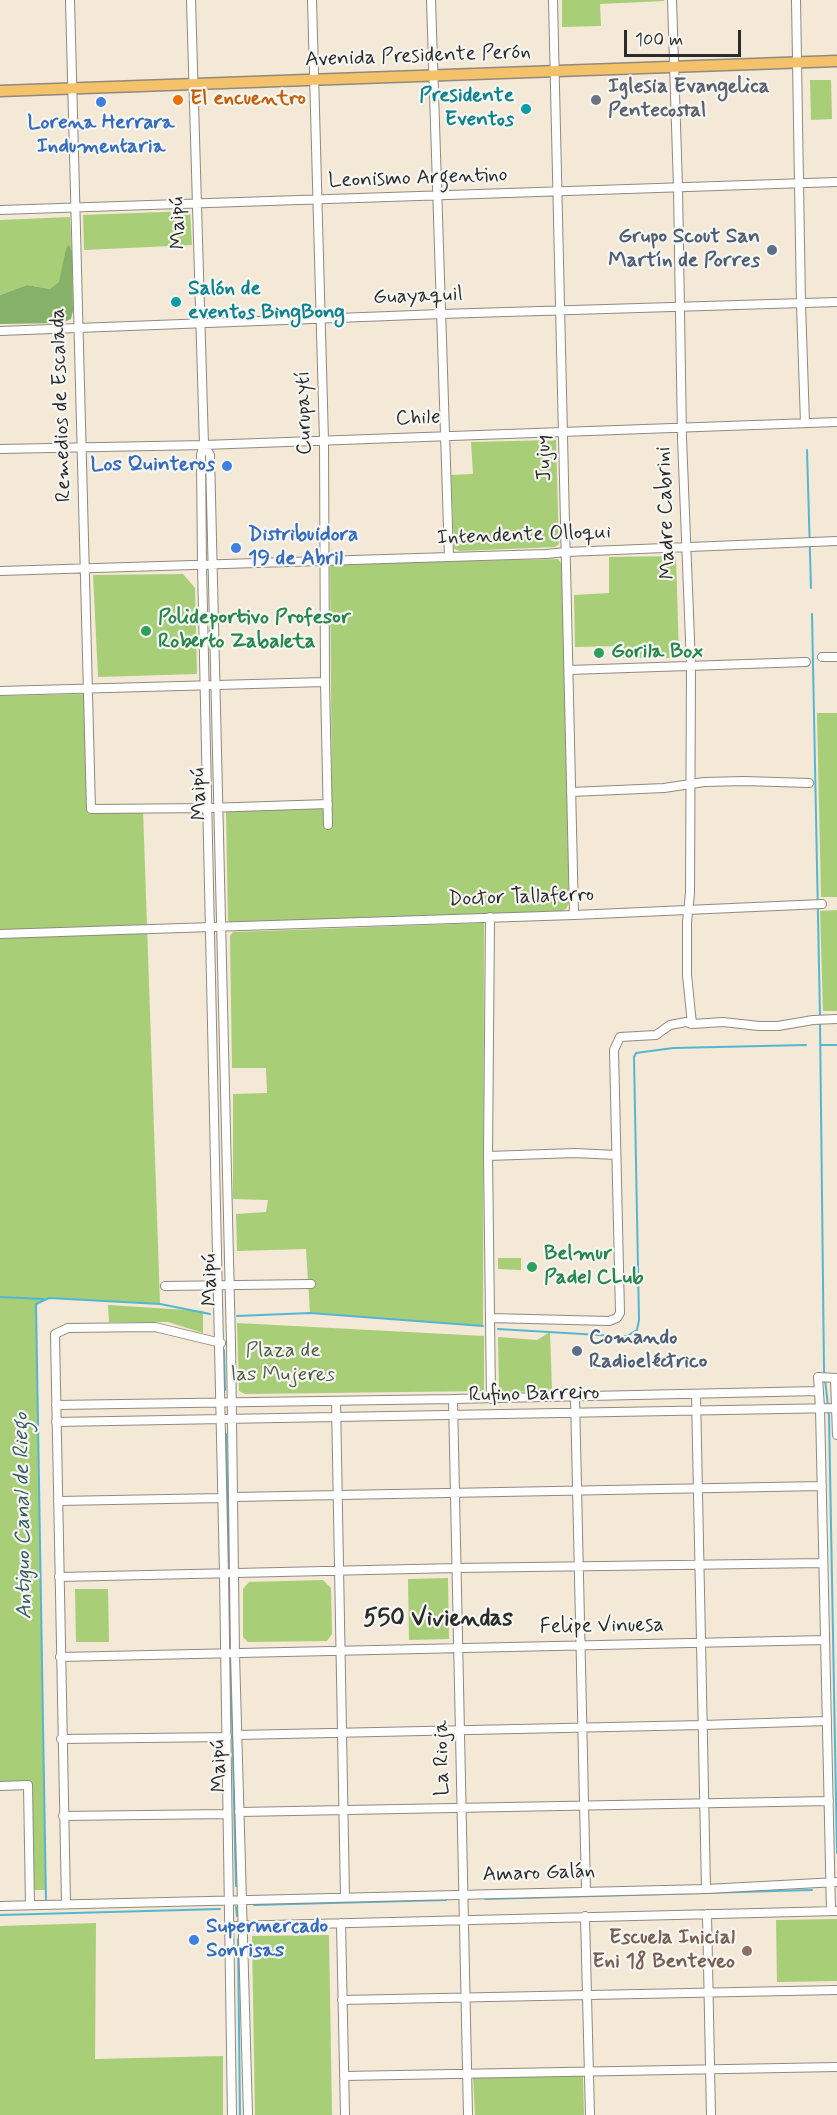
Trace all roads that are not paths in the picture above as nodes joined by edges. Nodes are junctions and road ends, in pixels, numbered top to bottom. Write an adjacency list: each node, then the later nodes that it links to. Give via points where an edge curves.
1 (70, 0): 15 (street, Remedios de Escalada)
2 (191, 0): 14 (street, Maipú)
3 (312, 0): 13 (street, Curupaytí)
4 (431, 0): 12 (street)
5 (553, 0): 11 (street, Jujuy)
6 (672, 0): 10 (street, Madre Cabrini)
7 (796, 0): 9 (street)
8 (837, 61): 9 (main road, Avenida Presidente Perón)
9 (798, 63): 10 (main road, Avenida Presidente Perón); 18 (street)
10 (675, 67): 11 (main road, Avenida Presidente Perón); 19 (street, Madre Cabrini)
11 (554, 71): 12 (main road, Avenida Presidente Perón); 20 (street, Jujuy)
12 (433, 75): 13 (main road, Avenida Presidente Perón); 21 (street)
13 (315, 80): 14 (main road, Avenida Presidente Perón); 22 (street, Curupaytí)
14 (193, 84): 15 (main road, Avenida Presidente Perón); 23 (street, Maipú)
15 (72, 88): 16 (main road, Avenida Presidente Perón); 24 (street, Remedios de Escalada)
16 (0, 91)
17 (837, 182): 18 (street, Leonismo Argentino)
18 (798, 183): 19 (street, Leonismo Argentino); 27 (street)
19 (678, 187): 20 (street, Leonismo Argentino); 28 (street, Madre Cabrini)
20 (557, 192): 21 (street, Leonismo Argentino); 29 (street, Jujuy)
21 (438, 196): 22 (street, Leonismo Argentino); 30 (street)
22 (319, 200): 23 (street, Leonismo Argentino); 31 (street, Curupaytí)
23 (197, 203): 24 (street, Leonismo Argentino); 32 (street, Maipú)
24 (76, 207): 25 (street, Leonismo Argentino); 33 (street, Remedios de Escalada)
25 (0, 210)
26 (837, 302): 27 (street, Guayaquil)
27 (801, 304): 28 (street, Guayaquil); 36 (street)
28 (679, 306): 29 (street, Guayaquil); 37 (street, Madre Cabrini)
29 (560, 311): 30 (street, Guayaquil); 38 (street, Jujuy)
30 (441, 314): 31 (street, Guayaquil); 39 (street)
31 (321, 319): 32 (street, Guayaquil); 40 (street, Curupaytí)
32 (201, 324): 33 (street, Guayaquil); 41 (street, Maipú)
33 (78, 328): 34 (street, Guayaquil); 42 (street, Remedios de Escalada)
34 (0, 331)
35 (837, 422): 36 (street, Chile)
36 (805, 423): 37 (street, Chile)
37 (682, 427): 38 (street, Chile); 45 (street, Madre Cabrini)
38 (563, 432): 39 (street, Chile); 46 (street, Jujuy)
39 (445, 436): 40 (street, Chile); 47 (street)
40 (324, 441): 41 (street, Chile); 48 (street, Curupaytí)
41 (204, 445): 42 (street, Chile); 49 (street, Maipú); 50 (street, Maipú, via 210,455)
42 (81, 447): 43 (street, Chile); 51 (street, Remedios de Escalada)
43 (0, 449)
44 (837, 541): 45 (street, Intendente Olloqui)
45 (686, 548): 46 (street, Intendente Olloqui); 56 (street, Madre Cabrini)
46 (566, 552): 47 (street, Intendente Olloqui); 57 (street, Jujuy)
47 (449, 556): 48 (street, Intendente Olloqui)
48 (326, 561): 50 (street, Intendente Olloqui); 58 (street, Curupaytí)
49 (202, 566): 50 (street, Intendente Olloqui); 51 (street); 59 (street, Maipú)
50 (212, 566): 60 (street, Maipú)
51 (85, 568): 52 (street); 61 (street, Remedios de Escalada)
52 (0, 571)
53 (822, 657): 54 (street)
54 (837, 657)
55 (807, 662): 56 (street)
56 (691, 665): 57 (street); 64 (street, Madre Cabrini)
57 (569, 670): 65 (street, Jujuy)
58 (325, 682): 60 (street); 66 (street, Curupaytí)
59 (205, 685): 60 (street); 61 (street); 68 (street, Maipú)
60 (215, 685): 67 (street, Maipú)
61 (88, 689): 62 (street); 68 (street, Remedios de Escalada, via 91,809)
62 (0, 691)
63 (809, 783): 64 (street)
64 (689, 784): 65 (street); 71 (street, Madre Cabrini)
65 (571, 792): 72 (street, Jujuy)
66 (328, 804): 67 (street); 69 (street, Curupaytí)
67 (218, 807): 68 (street); 75 (street, Maipú)
68 (208, 808): 74 (street, Maipú)
69 (328, 825)
70 (822, 903): 71 (street, Doctor Tallaferro)
71 (687, 909): 72 (street, Doctor Tallaferro); 78 (street, Madre Cabrini, via 687,975)
72 (574, 915): 73 (street, Doctor Tallaferro)
73 (490, 917): 75 (street, Doctor Tallaferro); 82 (street)
74 (210, 928): 75 (street, Doctor Tallaferro); 76 (street); 79 (street, Maipú)
75 (221, 928): 80 (street, Maipú)
76 (0, 934)
77 (837, 1019): 78 (street, via 778,1026)
78 (693, 1024): 81 (street, via 677,1023 656,1035 620,1037 614,1050)
79 (213, 1049): 80 (street); 83 (street, Maipú)
80 (224, 1049): 84 (street, Maipú)
81 (616, 1155): 82 (street); 89 (street, via 620,1313 617,1318)
82 (488, 1156): 89 (street)
83 (215, 1168): 84 (street); 87 (street, Maipú)
84 (227, 1168): 88 (street, Maipú)
85 (311, 1284): 88 (street)
86 (165, 1286): 87 (street)
87 (218, 1286): 88 (street); 90 (street, Maipú)
88 (229, 1286): 91 (street, Maipú)
89 (490, 1318): 97 (street)
90 (219, 1343): 91 (street); 100 (street, Maipú); 101 (street, via 152,1327 68,1328 55,1334)
91 (231, 1344): 99 (street, Maipú)
92 (836, 1378): 93 (street, via 818,1377); 103 (street)
93 (818, 1390): 94 (street, Rufino Barreiro); 102 (street)
94 (696, 1394): 95 (street, Rufino Barreiro); 104 (street)
95 (575, 1397): 97 (street, Rufino Barreiro); 105 (street)
96 (453, 1399): 97 (street, Rufino Barreiro); 98 (street, Rufino Barreiro); 106 (street, La Rioja)
97 (491, 1399)
98 (336, 1401): 99 (street, Rufino Barreiro); 107 (street)
99 (232, 1402): 100 (street, Rufino Barreiro); 109 (street, Maipú)
100 (220, 1403): 101 (street); 108 (street, Maipú)
101 (56, 1405): 110 (street)
102 (820, 1408): 103 (street, Rufino Barreiro); 104 (street, Rufino Barreiro); 112 (street)
103 (837, 1408): 111 (street)
104 (697, 1411): 105 (street, Rufino Barreiro); 113 (street)
105 (575, 1412): 106 (street, Rufino Barreiro); 114 (street)
106 (454, 1414): 107 (street, Rufino Barreiro); 115 (street, La Rioja)
107 (336, 1417): 109 (street, Rufino Barreiro); 116 (street)
108 (220, 1419): 109 (street, Rufino Barreiro); 110 (street); 118 (street, Maipú)
109 (232, 1419): 117 (street, Maipú)
110 (56, 1422): 119 (street)
111 (837, 1435)
112 (822, 1486): 113 (street); 120 (street)
113 (698, 1488): 114 (street); 121 (street)
114 (577, 1490): 115 (street); 122 (street)
115 (455, 1493): 116 (street); 123 (street, La Rioja)
116 (338, 1495): 117 (street); 124 (street)
117 (233, 1497): 126 (street, Maipú)
118 (222, 1498): 119 (street); 125 (street, Maipú)
119 (58, 1500): 127 (street)
120 (823, 1563): 121 (street); 128 (street)
121 (700, 1566): 122 (street); 129 (street)
122 (579, 1567): 123 (street); 130 (street)
123 (457, 1568): 124 (street); 131 (street, La Rioja)
124 (339, 1572): 126 (street); 132 (street)
125 (224, 1574): 126 (street); 127 (street); 133 (street, Maipú)
126 (234, 1574): 134 (street, Maipú)
127 (59, 1577): 135 (street)
128 (825, 1640): 129 (street, Felipe Vinuesa); 136 (street)
129 (701, 1643): 130 (street, Felipe Vinuesa); 137 (street)
130 (580, 1646): 131 (street, Felipe Vinuesa); 138 (street)
131 (458, 1649): 132 (street, Felipe Vinuesa); 139 (street, La Rioja)
132 (341, 1651): 134 (street, Felipe Vinuesa); 140 (street)
133 (225, 1654): 134 (street, Felipe Vinuesa); 135 (street); 142 (street, Maipú)
134 (235, 1654): 141 (street, Maipú)
135 (60, 1657): 143 (street)
136 (827, 1721): 137 (street); 145 (street)
137 (703, 1725): 138 (street); 146 (street)
138 (582, 1728): 139 (street); 147 (street)
139 (460, 1730): 140 (street); 148 (street, La Rioja)
140 (342, 1733): 141 (street); 149 (street)
141 (237, 1735): 150 (street, Maipú)
142 (227, 1737): 143 (street); 151 (street, Maipú)
143 (61, 1739): 152 (street)
144 (0, 1786): 161 (street, via 28,1785)
145 (829, 1802): 146 (street); 153 (street)
146 (705, 1804): 147 (street); 154 (street)
147 (584, 1806): 148 (street); 155 (street)
148 (462, 1808): 149 (street); 156 (street, La Rioja)
149 (344, 1810): 150 (street); 157 (street)
150 (239, 1812): 159 (street, Maipú)
151 (227, 1814): 152 (street); 158 (street, Maipú)
152 (63, 1816): 160 (street)
153 (834, 1883): 154 (street, Amaro Galán); 163 (street)
154 (706, 1889): 155 (street, Amaro Galán)
155 (586, 1891): 156 (street, Amaro Galán)
156 (463, 1894): 157 (street, Amaro Galán); 166 (street, La Rioja)
157 (345, 1897): 159 (street, Amaro Galán)
158 (229, 1900): 159 (street, Amaro Galán); 160 (street); 169 (street, Maipú)
159 (242, 1900): 168 (street, Maipú)
160 (66, 1903): 161 (street)
161 (30, 1905): 162 (street)
162 (0, 1906)
163 (834, 1911): 164 (street, Amaro Galán)
164 (707, 1914): 165 (street, Amaro Galán); 171 (street)
165 (585, 1916): 166 (street, Amaro Galán); 172 (street)
166 (464, 1920): 167 (street, Amaro Galán); 173 (street, La Rioja)
167 (340, 1923): 168 (street, Amaro Galán); 174 (street)
168 (243, 1925): 169 (street, Amaro Galán); 181 (street, Maipú)
169 (230, 1926): 180 (street, Maipú)
170 (837, 1990): 171 (street)
171 (709, 1993): 172 (street); 176 (street)
172 (588, 1996): 173 (street); 177 (street)
173 (466, 1998): 174 (street); 178 (street, La Rioja)
174 (342, 2000): 179 (street)
175 (837, 2067): 176 (street)
176 (710, 2069): 177 (street); 185 (street)
177 (590, 2072): 178 (street); 184 (street)
178 (467, 2073): 179 (street); 183 (street, La Rioja)
179 (344, 2076): 182 (street)
180 (232, 2115)
181 (248, 2115)
182 (345, 2115)
183 (468, 2115)
184 (590, 2115)
185 (711, 2115)

